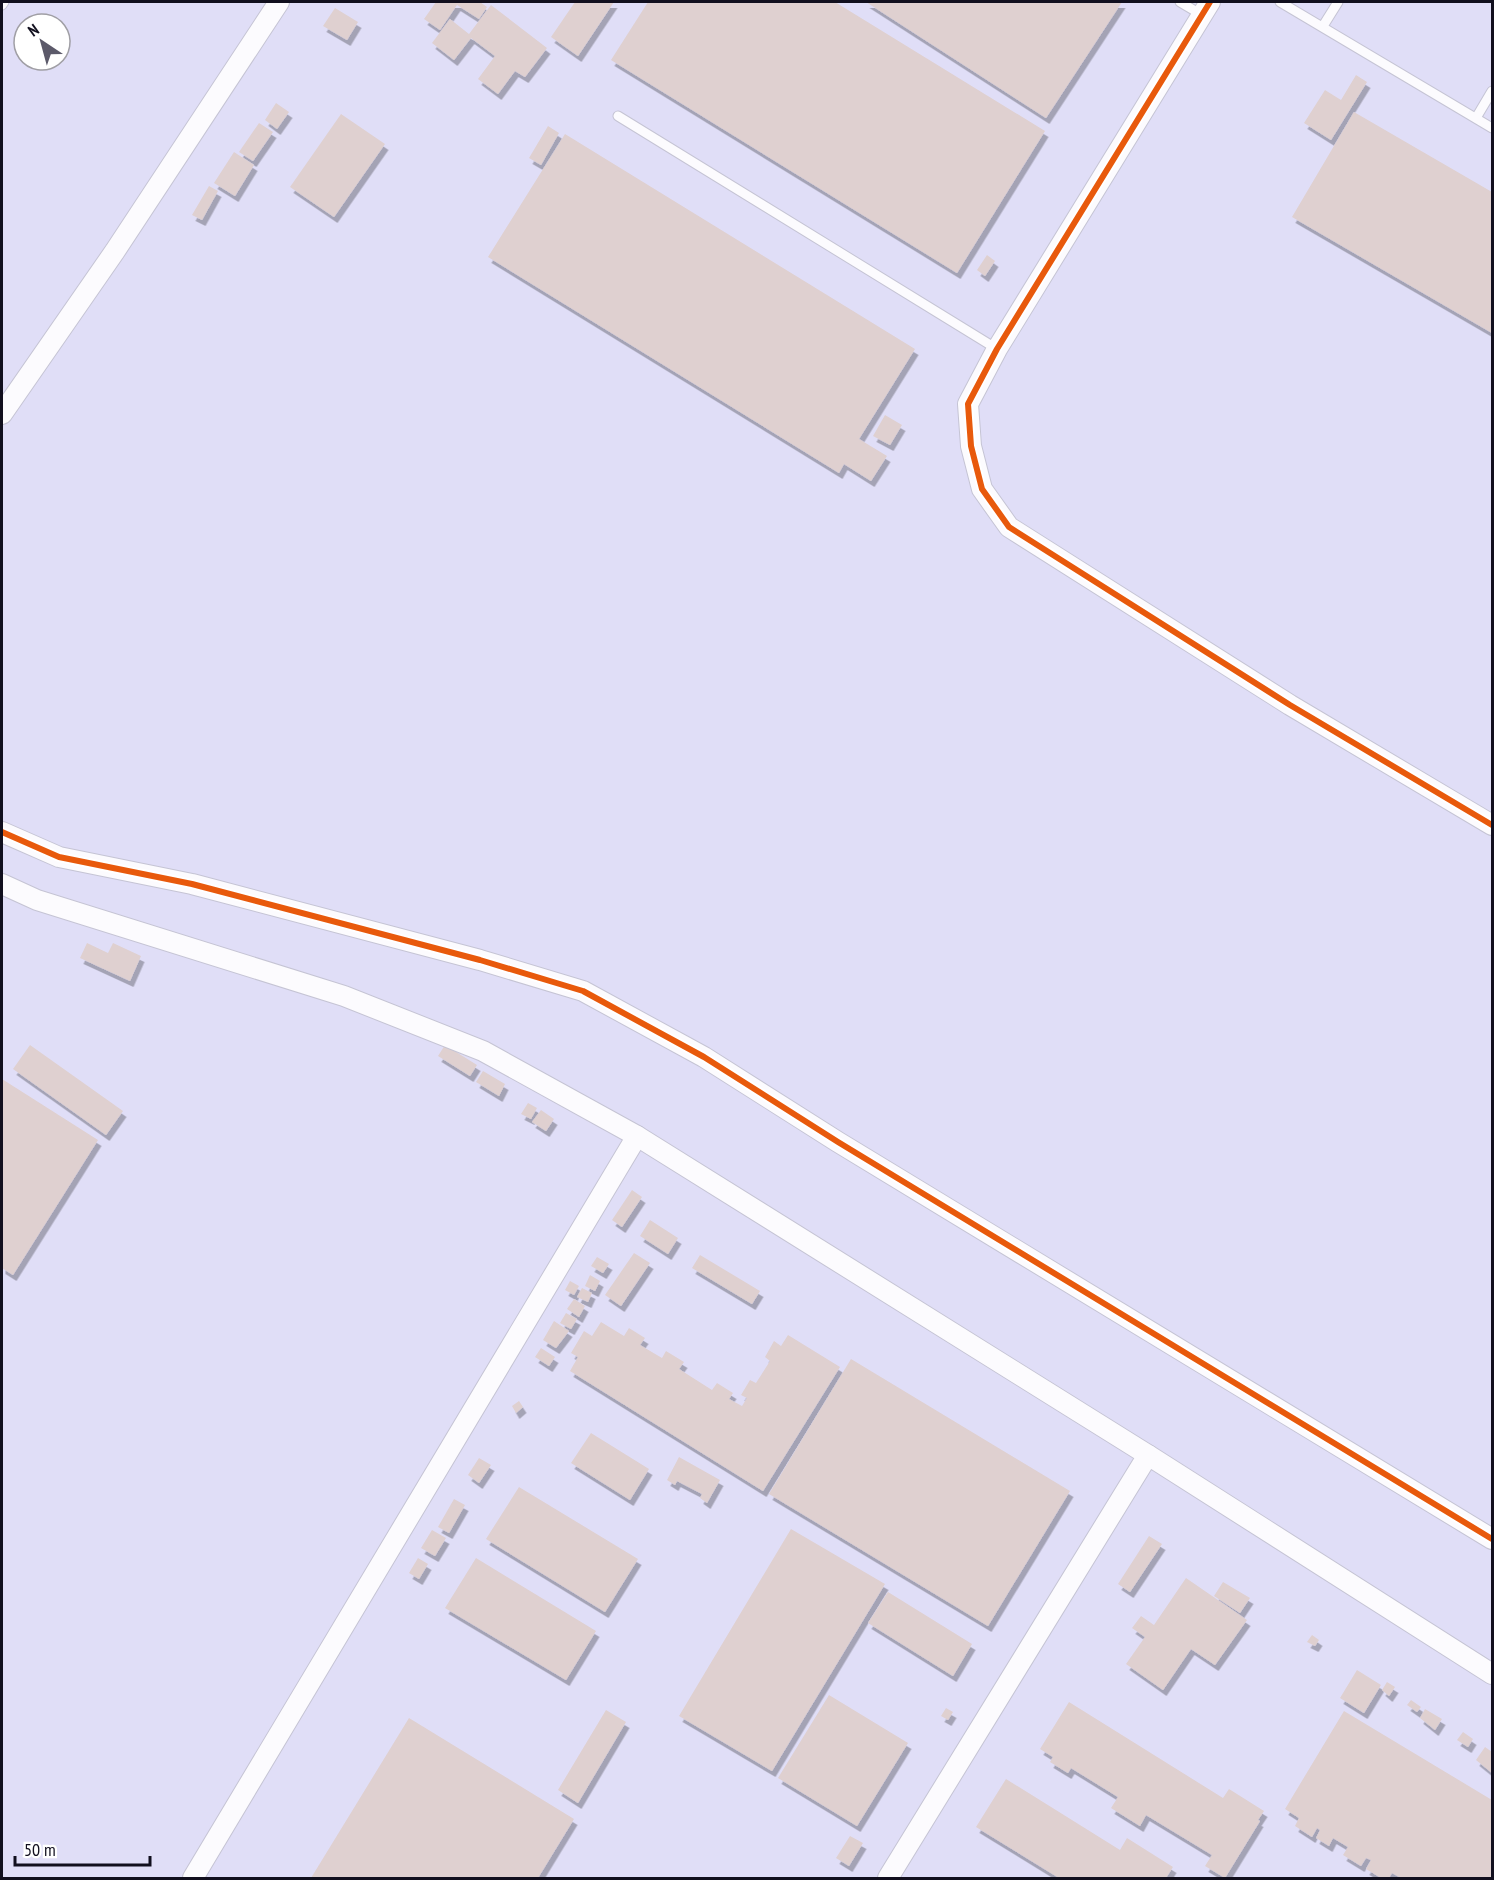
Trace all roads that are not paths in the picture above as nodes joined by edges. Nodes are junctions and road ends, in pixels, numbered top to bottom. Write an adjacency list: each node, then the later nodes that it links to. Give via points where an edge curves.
1 (279, 2): 12 (street)
2 (1180, 2): 5 (lane)
3 (1280, 2): 6 (lane)
4 (1338, 2): 6 (lane)
5 (1206, 8): 11 (street)
6 (1323, 26): 9 (lane)
7 (1492, 91): 9 (lane)
8 (618, 116): 11 (lane)
9 (1476, 118): 10 (lane)
10 (1492, 128)
11 (996, 349): 13 (street, via 968,404 970,447 982,489 1009,527 1290,705)
12 (2, 414)
13 (1492, 825)
14 (2, 832): 18 (street, via 59,857 192,884 583,991 704,1057)
15 (2, 884): 16 (street, via 37,900 344,996 472,1046)
16 (637, 1136): 17 (street); 20 (street)
17 (1148, 1455): 19 (street); 21 (street)
18 (1492, 1539)
19 (1492, 1674)
20 (193, 1878)
21 (888, 1878)

